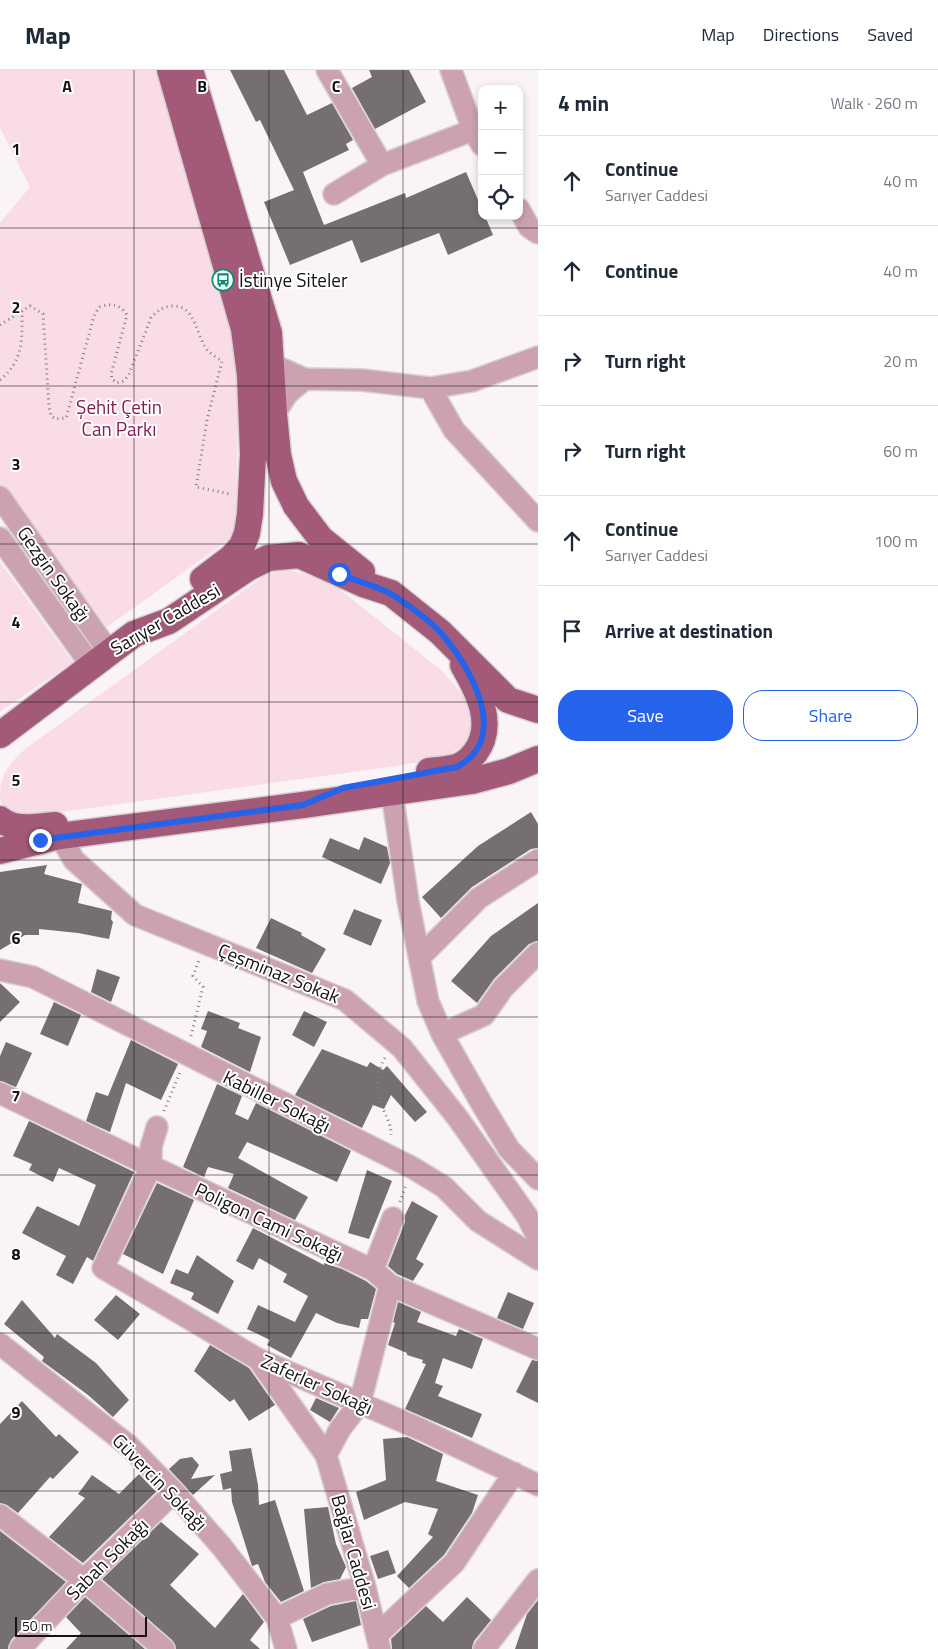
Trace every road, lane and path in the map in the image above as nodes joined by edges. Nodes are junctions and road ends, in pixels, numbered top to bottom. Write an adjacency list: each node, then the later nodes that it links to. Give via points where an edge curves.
1 (170, 70): 19 (main road, via 244,329 253,444)
2 (190, 70): 13 (main road, via 269,333)
3 (327, 70): 6 (street)
4 (450, 70): 5 (street)
5 (477, 137): 6 (street)
6 (382, 165): 7 (street)
7 (334, 194)
8 (523, 216): 9 (street, via 529,227)
9 (538, 233)
10 (22, 311): 11 (path); 15 (path, via 22,342 13,369); 19 (path, via 30,306 44,314 49,407 51,416 56,419 66,418 94,316 100,307 115,304 128,315 111,374 117,383 124,381 129,374 157,310 179,306 188,311 208,351 222,361 206,420 196,488)
11 (0, 325)
12 (538, 357): 16 (street, via 472,381)
13 (271, 364): 14 (street); 17 (main road)
14 (305, 379): 16 (street, via 362,380); 17 (street, via 288,394)
15 (0, 380)
16 (430, 388): 20 (street, via 454,430)
17 (274, 414): 22 (main road, via 284,481 296,506 321,539)
18 (0, 497): 25 (street, Gezgin Sokağı)
19 (251, 498): 24 (main road, via 249,523 242,546)
20 (538, 520)
21 (0, 538): 25 (street, Gezgin Sokağı)
22 (391, 593): 23 (main road, Sarıyer Caddesi); 24 (main road, Sarıyer Caddesi, via 299,555 275,557 248,568 168,621)
23 (440, 632): 27 (main road, Sarıyer Caddesi, via 508,700); 32 (main road, via 468,673 482,705 485,726 483,739 476,751 467,762 457,767 343,788)
24 (134, 634): 25 (main road, Sarıyer Caddesi)
25 (100, 658): 26 (main road, Sarıyer Caddesi)
26 (37, 706): 28 (main road, Sarıyer Caddesi); 29 (main road, via 21,733)
27 (538, 710)
28 (0, 734)
29 (0, 754)
30 (538, 759): 31 (main road, via 472,781)
31 (392, 793): 32 (main road); 40 (street)
32 (303, 805): 34 (main road)
33 (0, 819): 34 (main road, via 21,827 93,824)
34 (116, 828): 35 (main road)
35 (60, 836): 36 (main road); 38 (street, Çeşminaz Sokak, via 74,860 135,915)
36 (0, 851)
37 (538, 860): 40 (street, via 480,898)
38 (220, 949): 43 (street, Çeşminaz Sokak, via 345,1000); 44 (path, via 212,955 201,953 193,976 202,987)
39 (538, 953): 42 (street, via 503,988 484,1015)
40 (420, 957): 42 (street, via 428,1000)
41 (0, 970): 44 (street, Kabiller Sokağı, via 34,977)
42 (442, 1034): 49 (street, via 509,1148)
43 (398, 1045): 47 (path, via 384,1060 378,1085 379,1100 391,1124 391,1135); 51 (street, Çeşminaz Sokak, via 457,1116 527,1216)
44 (187, 1056): 46 (path); 47 (street, Kabiller Sokağı)
45 (0, 1093): 48 (street, Poligon Cami Sokağı)
46 (157, 1127): 48 (street, via 151,1147)
47 (407, 1165): 50 (path); 52 (street, Kabiller Sokağı, via 444,1187 478,1221)
48 (151, 1166): 53 (street, Poligon Cami Sokağı); 57 (street, Zaferler Sokağı, via 103,1268)
49 (538, 1179)
50 (393, 1218): 53 (street)
51 (538, 1238)
52 (538, 1259)
53 (373, 1270): 54 (street, Poligon Cami Sokağı)
54 (390, 1285): 56 (street, Poligon Cami Sokağı); 58 (street)
55 (0, 1344): 62 (street, Güvercin Sokağı, via 129,1446)
56 (538, 1349)
57 (258, 1359): 58 (street, Zaferler Sokağı); 59 (street, Bağlar Caddesi)
58 (360, 1403): 59 (street); 60 (street, Zaferler Sokağı)
59 (326, 1455): 66 (street, Bağlar Caddesi)
60 (514, 1473): 61 (street, Zaferler Sokağı); 68 (street, via 454,1563)
61 (538, 1485)
62 (174, 1492): 64 (street, Sabah Sokağı); 67 (street, Güvercin Sokağı)
63 (0, 1515): 64 (street)
64 (84, 1580): 69 (street, Sabah Sokağı); 70 (street)
65 (538, 1580): 72 (street)
66 (365, 1587): 67 (street, via 327,1594); 68 (street, Bağlar Caddesi)
67 (277, 1618): 71 (street, Güvercin Sokağı)
68 (378, 1642)
69 (20, 1649)
70 (164, 1649)
71 (286, 1649)
72 (484, 1649)

